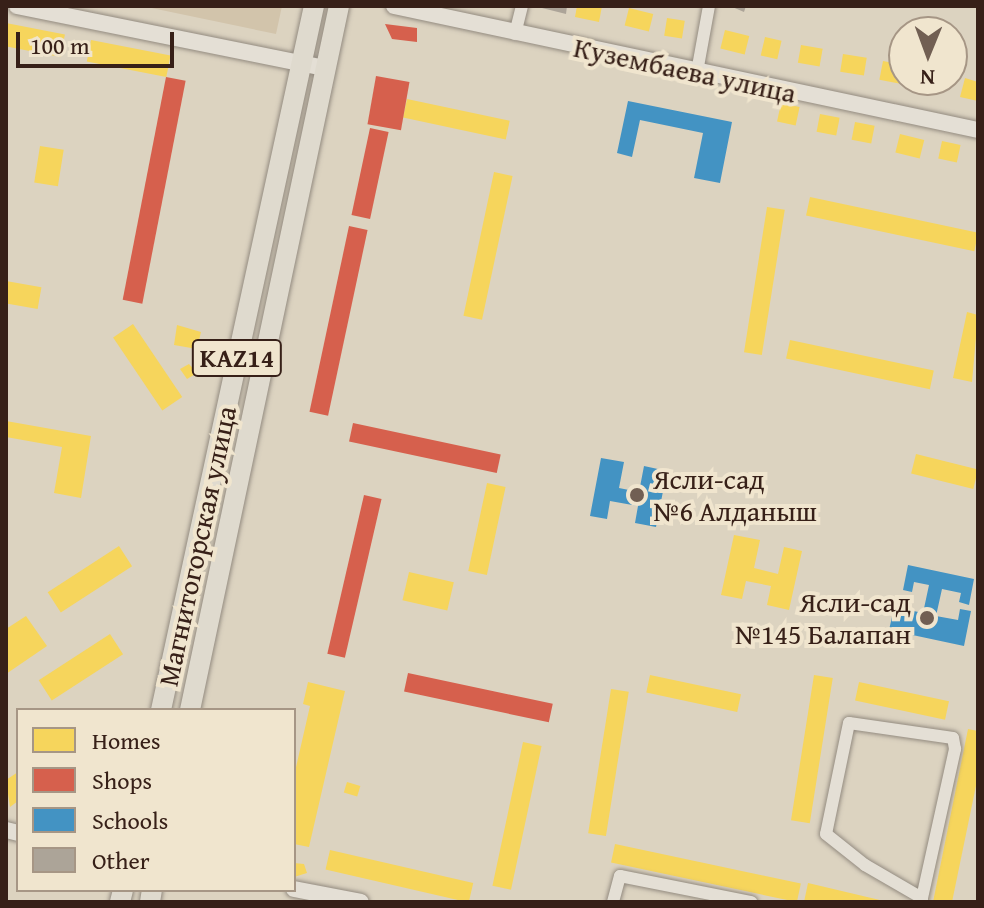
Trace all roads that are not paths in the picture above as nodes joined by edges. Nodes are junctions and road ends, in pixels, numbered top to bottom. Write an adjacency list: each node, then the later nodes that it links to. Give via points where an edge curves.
1 (17, 6): 8 (street)
2 (314, 6): 8 (main road, Магнитогорская улица / KAZ14)
3 (339, 6): 9 (main road, Магнитогорская улица / KAZ14)
4 (394, 6): 7 (street, Кузембаева улица)
5 (522, 6): 7 (street)
6 (709, 6): 10 (street)
7 (515, 34): 10 (street, Кузембаева улица)
8 (300, 64): 9 (street); 12 (main road, Магнитогорская улица / KAZ14)
9 (325, 68): 13 (main road, Магнитогорская улица / KAZ14)
10 (697, 72): 11 (street, Кузембаева улица)
11 (978, 130)
12 (161, 708)
13 (190, 708)
14 (296, 889): 16 (street)
15 (922, 900): 15 (street, via 953,738 849,723 826,834)
16 (361, 902)
17 (613, 902): 18 (street, via 620,876)
18 (751, 902)

